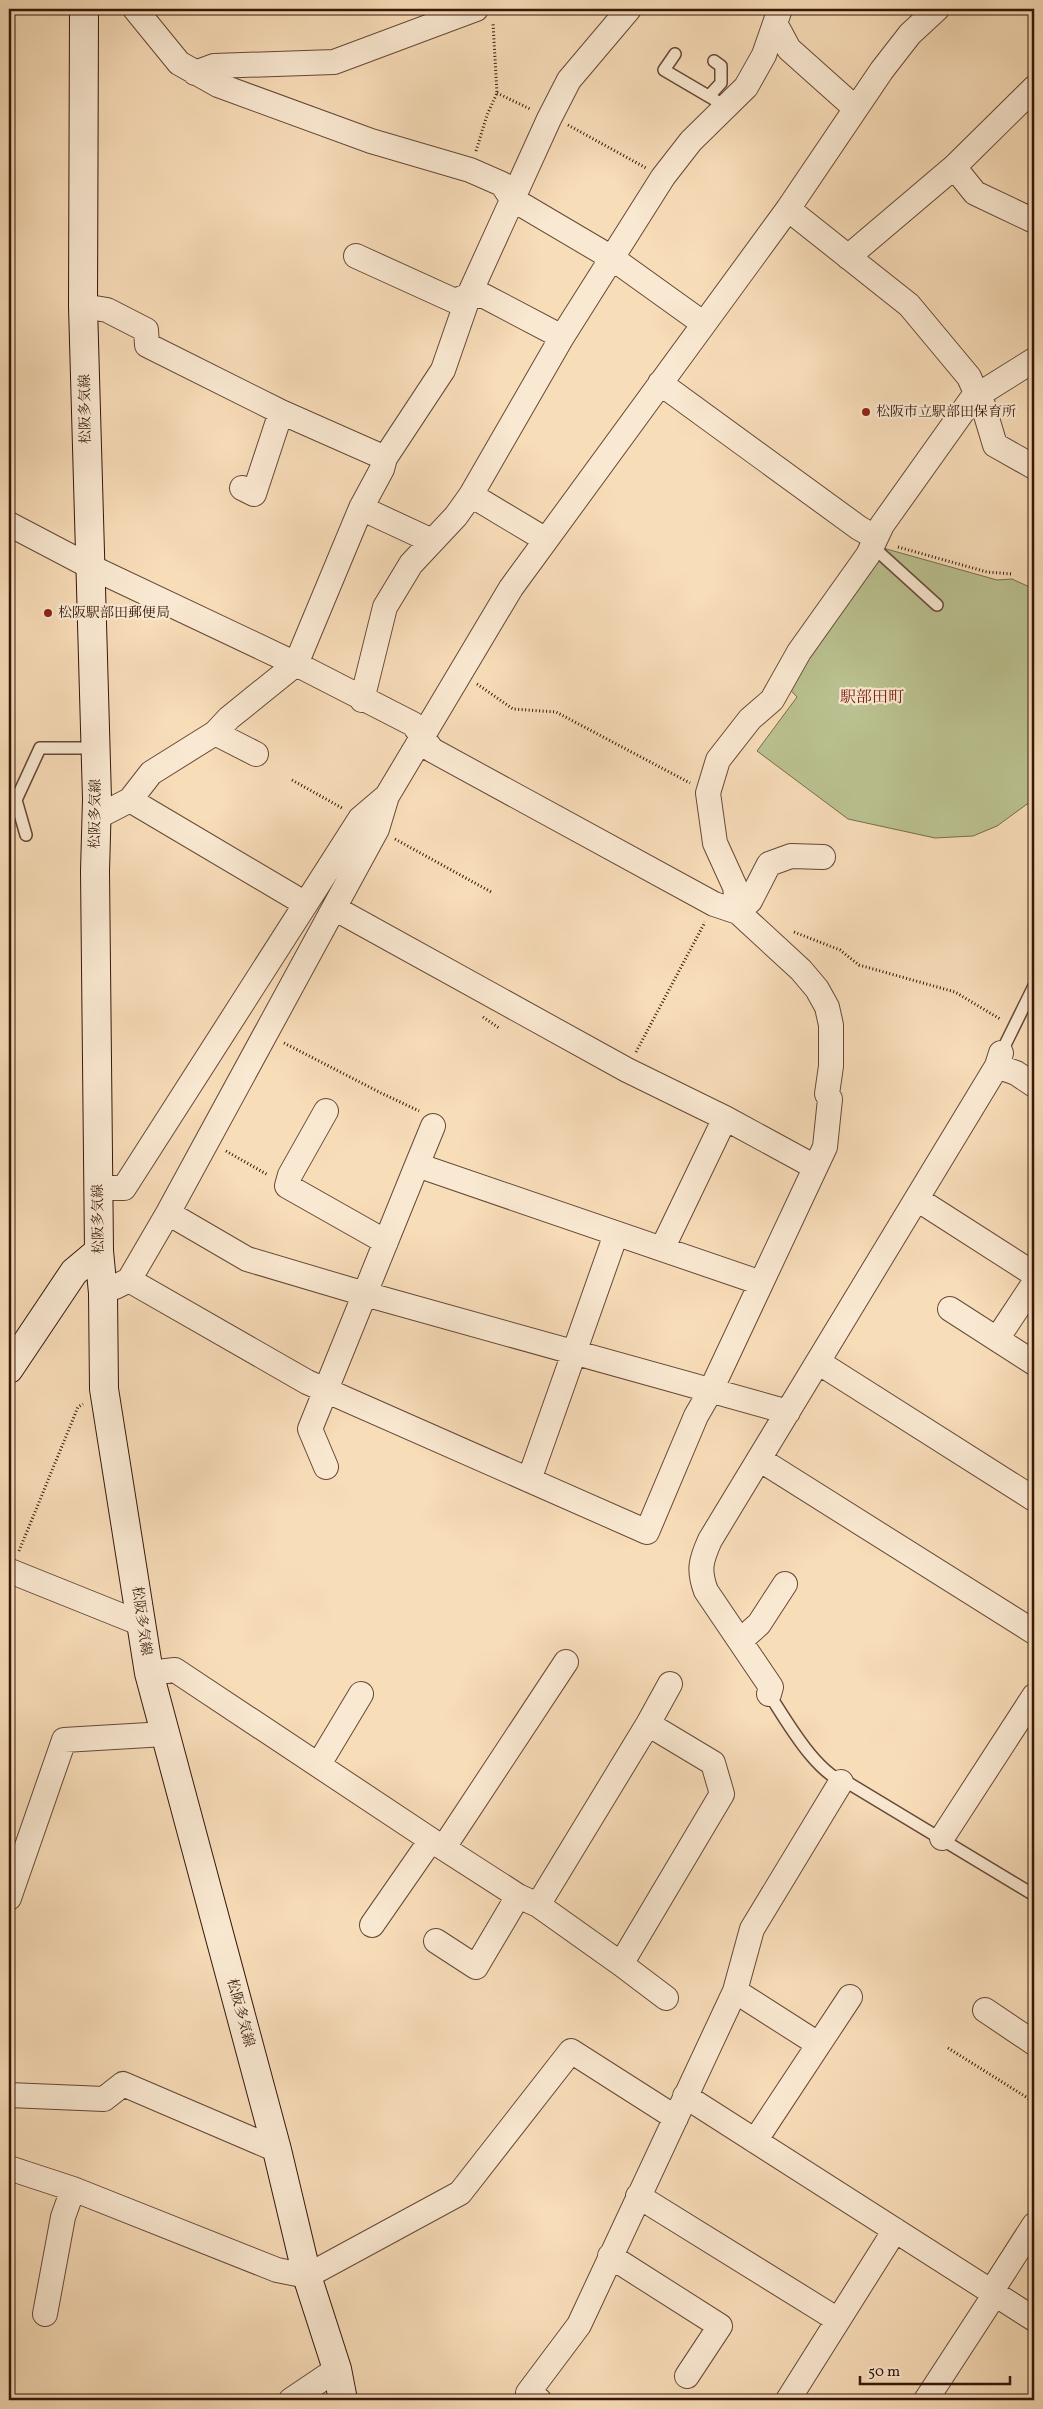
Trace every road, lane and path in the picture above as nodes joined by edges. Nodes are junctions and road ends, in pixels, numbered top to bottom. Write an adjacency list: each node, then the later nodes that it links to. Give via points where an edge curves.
1 (84, 9): 27 (main road, 松阪多気線)
2 (135, 9): 11 (street, via 179,63)
3 (629, 9): 16 (street, via 569,80)
4 (937, 9): 15 (street, via 910,34)
5 (484, 13): 11 (street, via 334,62 214,66); 13 (path)
6 (778, 17): 7 (street); 9 (street)
7 (789, 49): 9 (street, via 771,50); 15 (street)
8 (675, 54): 14 (lane, via 664,70)
9 (764, 55): 14 (street, via 746,88)
10 (714, 61): 14 (lane, via 721,66)
11 (195, 73): 18 (street, via 218,85 371,141)
12 (1034, 88): 17 (street)
13 (497, 93): 16 (path); 18 (path)
14 (718, 102): 19 (street)
15 (855, 108): 21 (street)
16 (549, 119): 19 (path, via 576,128); 20 (street)
17 (954, 167): 22 (street, via 975,193); 24 (street)
18 (470, 170): 20 (street, via 502,184)
19 (662, 177): 25 (street)
20 (512, 199): 25 (street); 26 (street)
21 (788, 209): 24 (street); 28 (street)
22 (1034, 221)
23 (356, 256): 26 (street, via 456,301)
24 (848, 257): 32 (street, via 909,305 969,377)
25 (612, 258): 28 (street); 29 (street)
26 (469, 295): 29 (street, via 484,296); 34 (street, via 443,370)
27 (83, 306): 33 (street, via 107,310 146,330 147,345); 43 (main road, 松阪多気線)
28 (704, 324): 31 (street)
29 (562, 337): 37 (street)
30 (1034, 360): 32 (street)
31 (660, 382): 40 (street); 42 (street)
32 (976, 393): 35 (street, via 995,445); 42 (street)
33 (281, 412): 34 (street); 36 (street, via 254,494)
34 (385, 458): 38 (street)
35 (1034, 467)
36 (242, 488)
37 (471, 495): 40 (street); 41 (street)
38 (360, 508): 41 (street); 46 (street)
39 (9, 524): 43 (street)
40 (546, 540): 47 (street, via 511,588)
41 (432, 541): 48 (street, via 411,564 385,607)
42 (873, 541): 44 (path, via 988,572); 45 (lane); 53 (street, via 868,555 799,652 772,700 750,719 718,760)
43 (89, 566): 46 (street); 51 (main road, 松阪多気線)
44 (1012, 574)
45 (937, 606)
46 (296, 664): 48 (street); 49 (street)
47 (460, 672): 50 (street); 53 (path, via 513,709 556,712)
48 (362, 700): 50 (street, via 413,724)
49 (215, 733): 52 (street); 55 (street, via 150,773)
50 (422, 738): 54 (street); 60 (street, via 432,750)
51 (95, 748): 56 (main road, 松阪多気線); 57 (lane, via 40,748 16,800)
52 (256, 754)
53 (708, 793): 62 (street, via 714,842 735,887)
54 (387, 796): 59 (street, via 360,819); 61 (street, via 377,829)
55 (130, 800): 56 (street); 59 (street)
56 (96, 817): 79 (main road, 松阪多気線)
57 (26, 835)
58 (822, 857): 62 (street, via 791,856 769,864 750,901)
59 (304, 904): 63 (street)
60 (714, 904): 62 (street); 70 (path)
61 (334, 908): 65 (street); 70 (street)
62 (738, 912): 77 (street, via 801,970 827,1007 832,1047 827,1094 830,1099 825,1147)
63 (288, 928): 65 (street); 79 (street, via 124,1188)
64 (790, 931): 67 (path, via 840,950 859,965 955,992)
65 (314, 945): 68 (street)
66 (1034, 986): 67 (lane)
67 (1013, 1029): 69 (lane)
68 (266, 1033): 74 (path); 75 (street)
69 (999, 1060): 71 (street); 80 (street)
70 (627, 1070): 73 (street)
71 (1034, 1084)
72 (326, 1111): 78 (street)
73 (725, 1118): 77 (street); 84 (street)
74 (427, 1119): 76 (street)
75 (208, 1141): 78 (path); 81 (street)
76 (417, 1165): 82 (street); 83 (street)
77 (815, 1167): 88 (street)
78 (287, 1186): 83 (street)
79 (98, 1188): 85 (main road, 松阪多気線)
80 (917, 1199): 86 (street); 95 (street, via 900,1222)
81 (168, 1213): 87 (street); 91 (street, via 247,1259)
82 (616, 1234): 84 (street); 94 (street)
83 (386, 1242): 91 (street)
84 (662, 1249): 88 (street)
85 (98, 1251): 90 (main road, 松阪多気線); 97 (main road, via 74,1272)
86 (1034, 1274)
87 (129, 1280): 90 (street); 100 (street)
88 (761, 1283): 99 (street)
89 (1034, 1283): 93 (street)
90 (103, 1293): 98 (main road, 松阪多気線)
91 (365, 1294): 94 (street); 100 (street)
92 (950, 1310): 93 (street)
93 (997, 1339): 96 (street)
94 (574, 1352): 99 (street); 104 (street)
95 (818, 1362): 101 (street); 105 (street)
96 (1034, 1363)
97 (9, 1369)
98 (104, 1388): 106 (path, via 78,1407); 108 (main road, 松阪多気線)
99 (711, 1390): 101 (street); 104 (street, via 696,1416 647,1532)
100 (326, 1391): 103 (street, via 310,1430); 104 (street)
101 (788, 1412): 102 (street)
102 (759, 1459): 109 (street); 110 (street, via 701,1560 706,1591)
103 (326, 1467)
104 (529, 1480)
105 (1034, 1499)
106 (10, 1571): 108 (street)
107 (786, 1584): 110 (street, via 759,1624)
108 (142, 1624): 112 (main road, 松阪多気線)
109 (1034, 1632)
110 (740, 1641): 115 (street, via 771,1686)
111 (566, 1662): 122 (street)
112 (148, 1673): 118 (main road, 松阪多気線); 119 (street, via 176,1670)
113 (670, 1684): 117 (street)
114 (361, 1694): 119 (street)
115 (769, 1694): 120 (lane, via 810,1756)
116 (1034, 1696): 121 (street)
117 (648, 1724): 125 (street); 128 (street, via 713,1763 722,1794)
118 (165, 1734): 124 (street, via 64,1740); 141 (main road, 松阪多気線)
119 (318, 1764): 122 (street)
120 (841, 1782): 121 (lane, via 850,1784); 129 (street, via 752,1929)
121 (942, 1838): 123 (lane)
122 (437, 1843): 125 (street); 126 (street)
123 (1034, 1895)
124 (9, 1898)
125 (528, 1901): 127 (street, via 476,1967); 128 (street)
126 (372, 1925)
127 (436, 1941)
128 (621, 1964): 131 (street)
129 (735, 1991): 134 (street); 137 (street)
130 (850, 1997): 134 (street)
131 (666, 1998)
132 (985, 2010): 133 (street)
133 (1034, 2043)
134 (818, 2044): 140 (street)
135 (948, 2048): 138 (path)
136 (9, 2094): 141 (street, via 104,2099 123,2084)
137 (685, 2096): 139 (street); 140 (street)
138 (1034, 2102)
139 (676, 2118): 144 (street); 148 (street, via 571,2051 460,2193)
140 (755, 2141): 146 (street)
141 (277, 2150): 148 (main road, 松阪多気線)
142 (9, 2168): 143 (street)
143 (72, 2189): 148 (street, via 277,2270); 150 (street, via 63,2217)
144 (638, 2196): 147 (street); 152 (street)
145 (1034, 2225): 149 (street)
146 (895, 2230): 149 (street); 152 (street)
147 (610, 2256): 154 (street, via 720,2326); 157 (street, via 579,2325 528,2393)
148 (307, 2276): 153 (main road, 松阪多気線)
149 (993, 2293): 151 (street); 159 (street)
150 (45, 2314)
151 (1034, 2319)
152 (838, 2320): 158 (street)
153 (337, 2368): 155 (street); 156 (main road, 松阪多気線)
154 (687, 2376)
155 (291, 2400)
156 (343, 2400)
157 (539, 2400)
158 (788, 2400)
159 (926, 2400)

